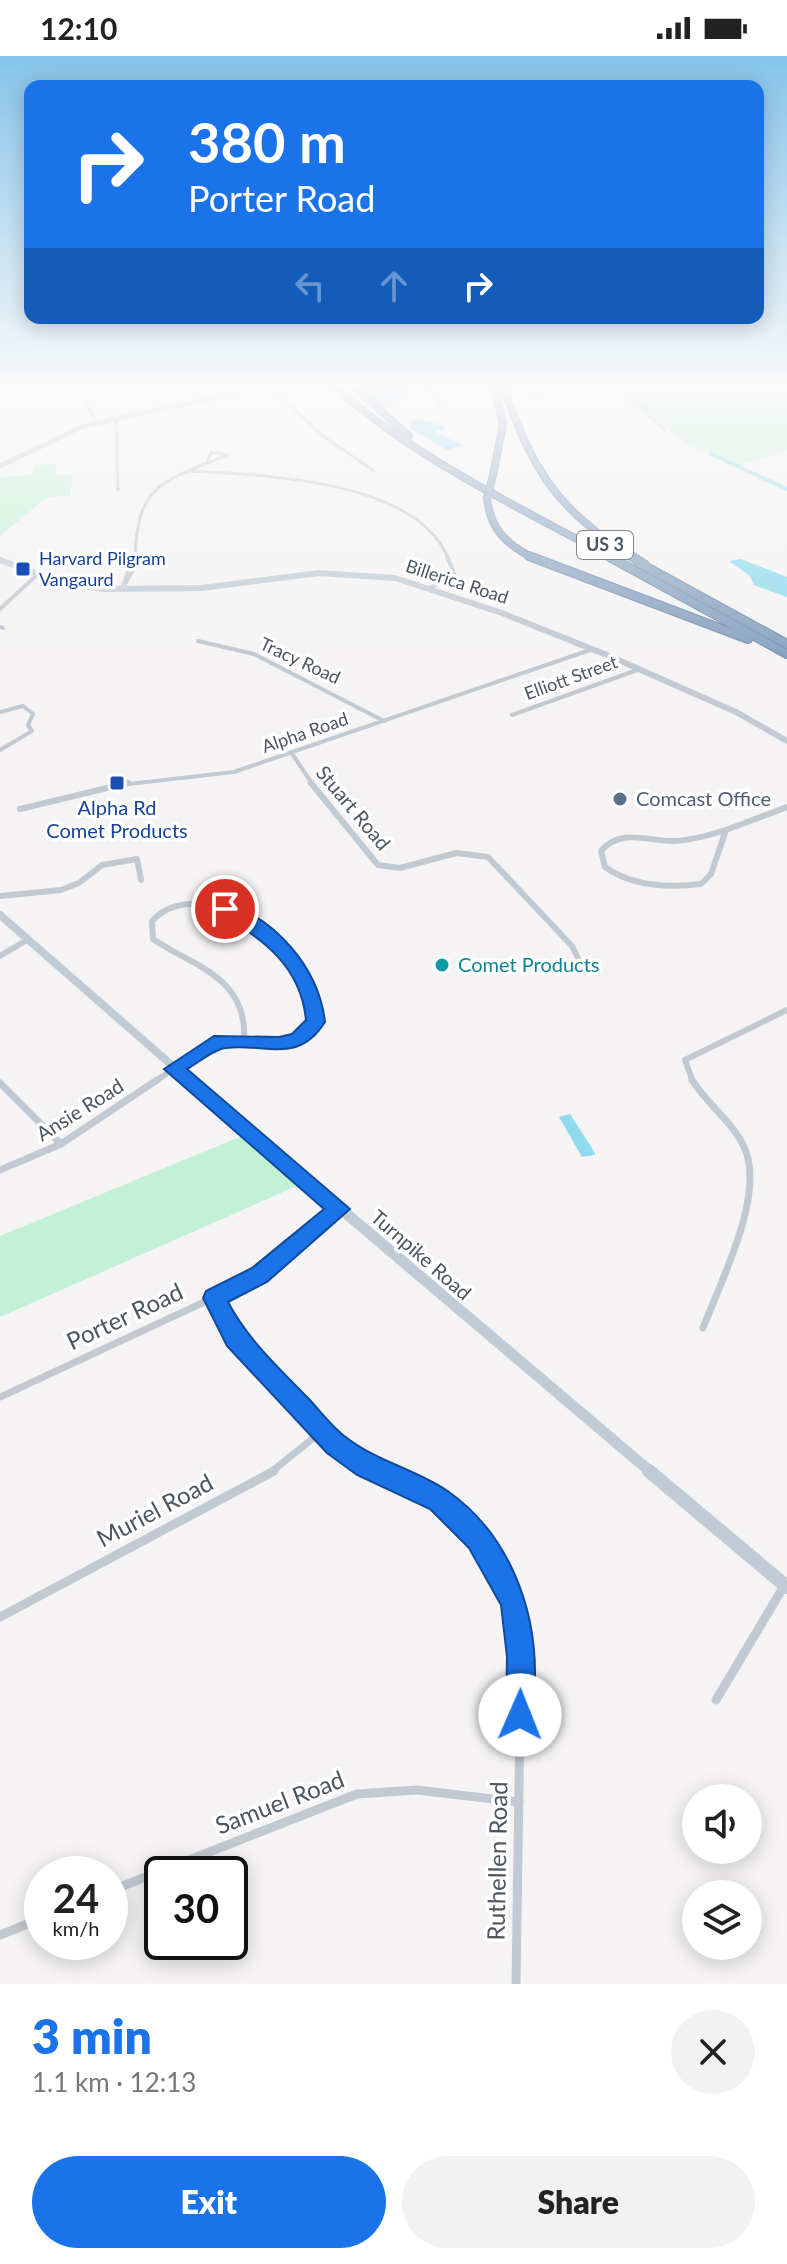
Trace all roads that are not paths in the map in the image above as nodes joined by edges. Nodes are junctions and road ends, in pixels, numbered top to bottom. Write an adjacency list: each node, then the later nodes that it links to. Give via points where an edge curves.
1 (118, 474): 8 (street)
2 (183, 474): 13 (street, via 142,507 135,527 136,564)
3 (242, 474): 12 (street, via 363,493 436,532 455,576)
4 (461, 474): 18 (highway, US 3)
5 (478, 474): 11 (highway, US 3)
6 (493, 474): 18 (highway, bridge, via 487,513 493,527 526,554)
7 (539, 474): 11 (highway, via 552,494 599,535)
8 (118, 490)
9 (0, 560): 10 (main road, Billerica Road)
10 (38, 574): 13 (main road, Billerica Road, via 67,584); 14 (street)
11 (680, 586): 16 (highway, US 3)
12 (429, 588): 13 (main road, Billerica Road, via 344,573 202,588); 17 (main road, Billerica Road)
13 (122, 589)
14 (0, 609)
15 (198, 641): 22 (street, Tracy Road, via 254,654)
16 (787, 644)
17 (593, 649): 19 (main road, Billerica Road); 22 (street, Alpha Road)
18 (787, 656)
19 (640, 669): 21 (street, Elliott Street); 23 (main road, Billerica Road)
20 (0, 712): 24 (street, via 23,706 33,714 29,736)
21 (512, 715)
22 (384, 721): 25 (street, Alpha Road)
23 (787, 741)
24 (0, 750)
25 (291, 752): 27 (street, Alpha Road, via 220,775 131,782); 36 (street, Stuart Road, via 371,860 400,868 456,853 488,857 572,946)
26 (787, 807): 28 (street)
27 (20, 809)
28 (727, 829): 28 (street, via 690,839 619,838 601,851 605,867 623,877 652,884 701,884 712,875 717,846)
29 (135, 847): 30 (street)
30 (137, 859): 31 (street); 32 (street, via 104,864 61,890)
31 (141, 880)
32 (0, 896)
33 (0, 915): 34 (main road, Turnpike Road)
34 (27, 940): 35 (street); 39 (main road, Turnpike Road)
35 (0, 956)
36 (585, 972)
37 (787, 1010): 45 (street, via 685,1060 690,1077 744,1147 750,1172 748,1198)
38 (244, 1040): 38 (street, Ansie Road, via 244,1024 221,977 208,965 153,939 150,925 158,914 188,904 225,909 265,932 290,956 316,1011 313,1027 302,1038 284,1043); 39 (street, Ansie Road, via 216,1042)
39 (173, 1069): 41 (street, Ansie Road); 43 (main road, Turnpike Road)
40 (0, 1083): 41 (street)
41 (61, 1144): 42 (street, Ansie Road)
42 (0, 1170)
43 (339, 1209): 44 (street, Porter Road, via 259,1275); 48 (main road, Turnpike Road)
44 (214, 1298): 46 (street, Porter Road); 47 (street, Ruthellen Road, via 235,1338)
45 (703, 1328)
46 (0, 1397)
47 (322, 1431): 49 (street, Muriel Road, via 272,1472); 51 (street, Ruthellen Road, via 356,1461 451,1509 503,1578 514,1605 521,1657)
48 (786, 1586): 50 (street)
49 (0, 1617)
50 (716, 1700)
51 (519, 1802): 52 (street, Samuel Road, via 401,1789 357,1794); 55 (street, Ruthellen Road)
52 (128, 1884)
53 (24, 1925): 54 (street)
54 (0, 1935)
55 (516, 1984)

